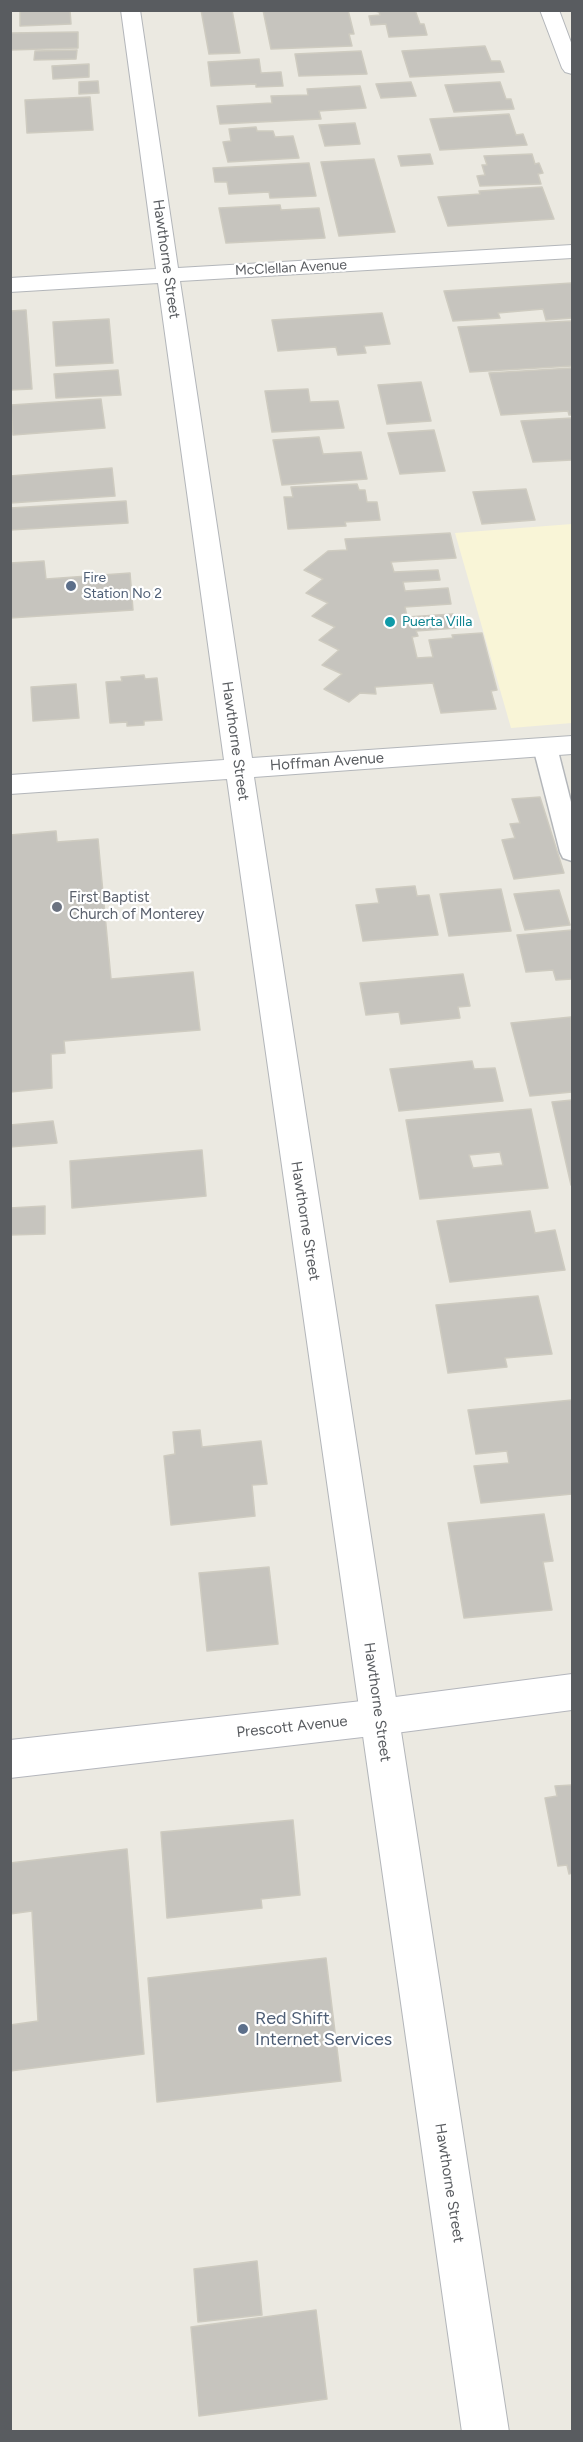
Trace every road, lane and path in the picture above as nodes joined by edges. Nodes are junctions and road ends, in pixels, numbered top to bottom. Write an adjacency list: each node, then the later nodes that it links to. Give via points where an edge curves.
1 (130, 10): 5 (street, Hawthorne Street)
2 (549, 10): 3 (street)
3 (573, 68)
4 (573, 251): 5 (street, McClellan Avenue)
5 (169, 275): 6 (street, McClellan Avenue); 9 (street, Hawthorne Street)
6 (10, 285)
7 (573, 745): 8 (street, Hoffman Avenue)
8 (545, 747): 9 (street, Hoffman Avenue); 11 (lane)
9 (239, 768): 10 (street, Hoffman Avenue); 13 (street, Hawthorne Street)
10 (10, 785)
11 (573, 852)
12 (573, 1692): 13 (street, Prescott Avenue)
13 (380, 1718): 14 (street, Prescott Avenue); 15 (street, Hawthorne Street)
14 (10, 1759)
15 (486, 2432)

